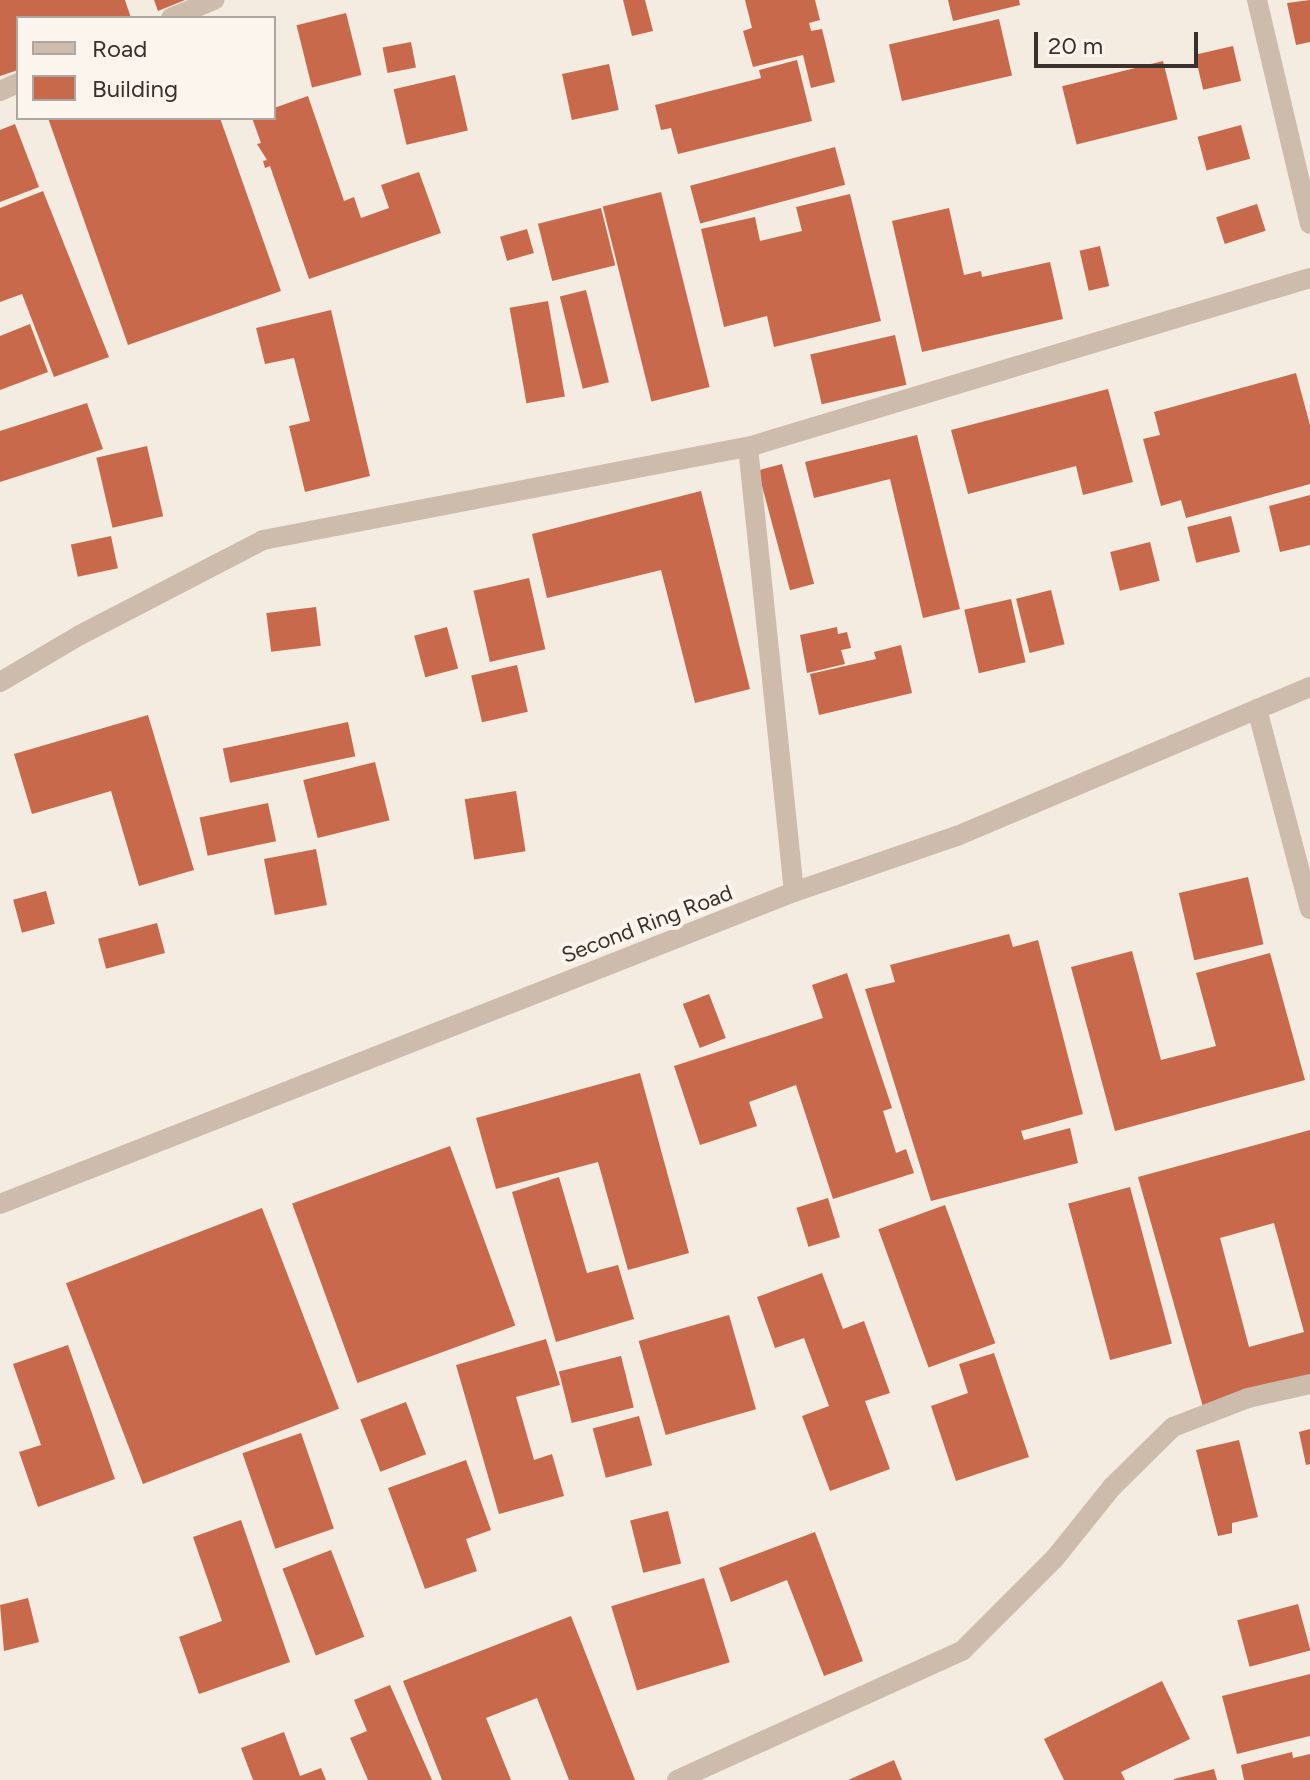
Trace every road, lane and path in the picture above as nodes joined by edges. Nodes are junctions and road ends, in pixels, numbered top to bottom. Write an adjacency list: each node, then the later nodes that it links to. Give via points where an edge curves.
1 (214, 0): 3 (street)
2 (1257, 0): 4 (street)
3 (176, 16)
4 (1310, 224)
5 (1310, 278): 6 (street)
6 (748, 447): 7 (street, via 263,540); 10 (street)
7 (0, 682)
8 (1310, 687): 9 (street, Second Ring Road)
9 (1257, 709): 10 (street, Second Ring Road, via 957,836); 11 (street)
10 (794, 892): 12 (street, Second Ring Road)
11 (1310, 909)
12 (0, 1204)
13 (1310, 1384): 14 (street, via 1248,1398 1173,1427 963,1650)
14 (677, 1780)

